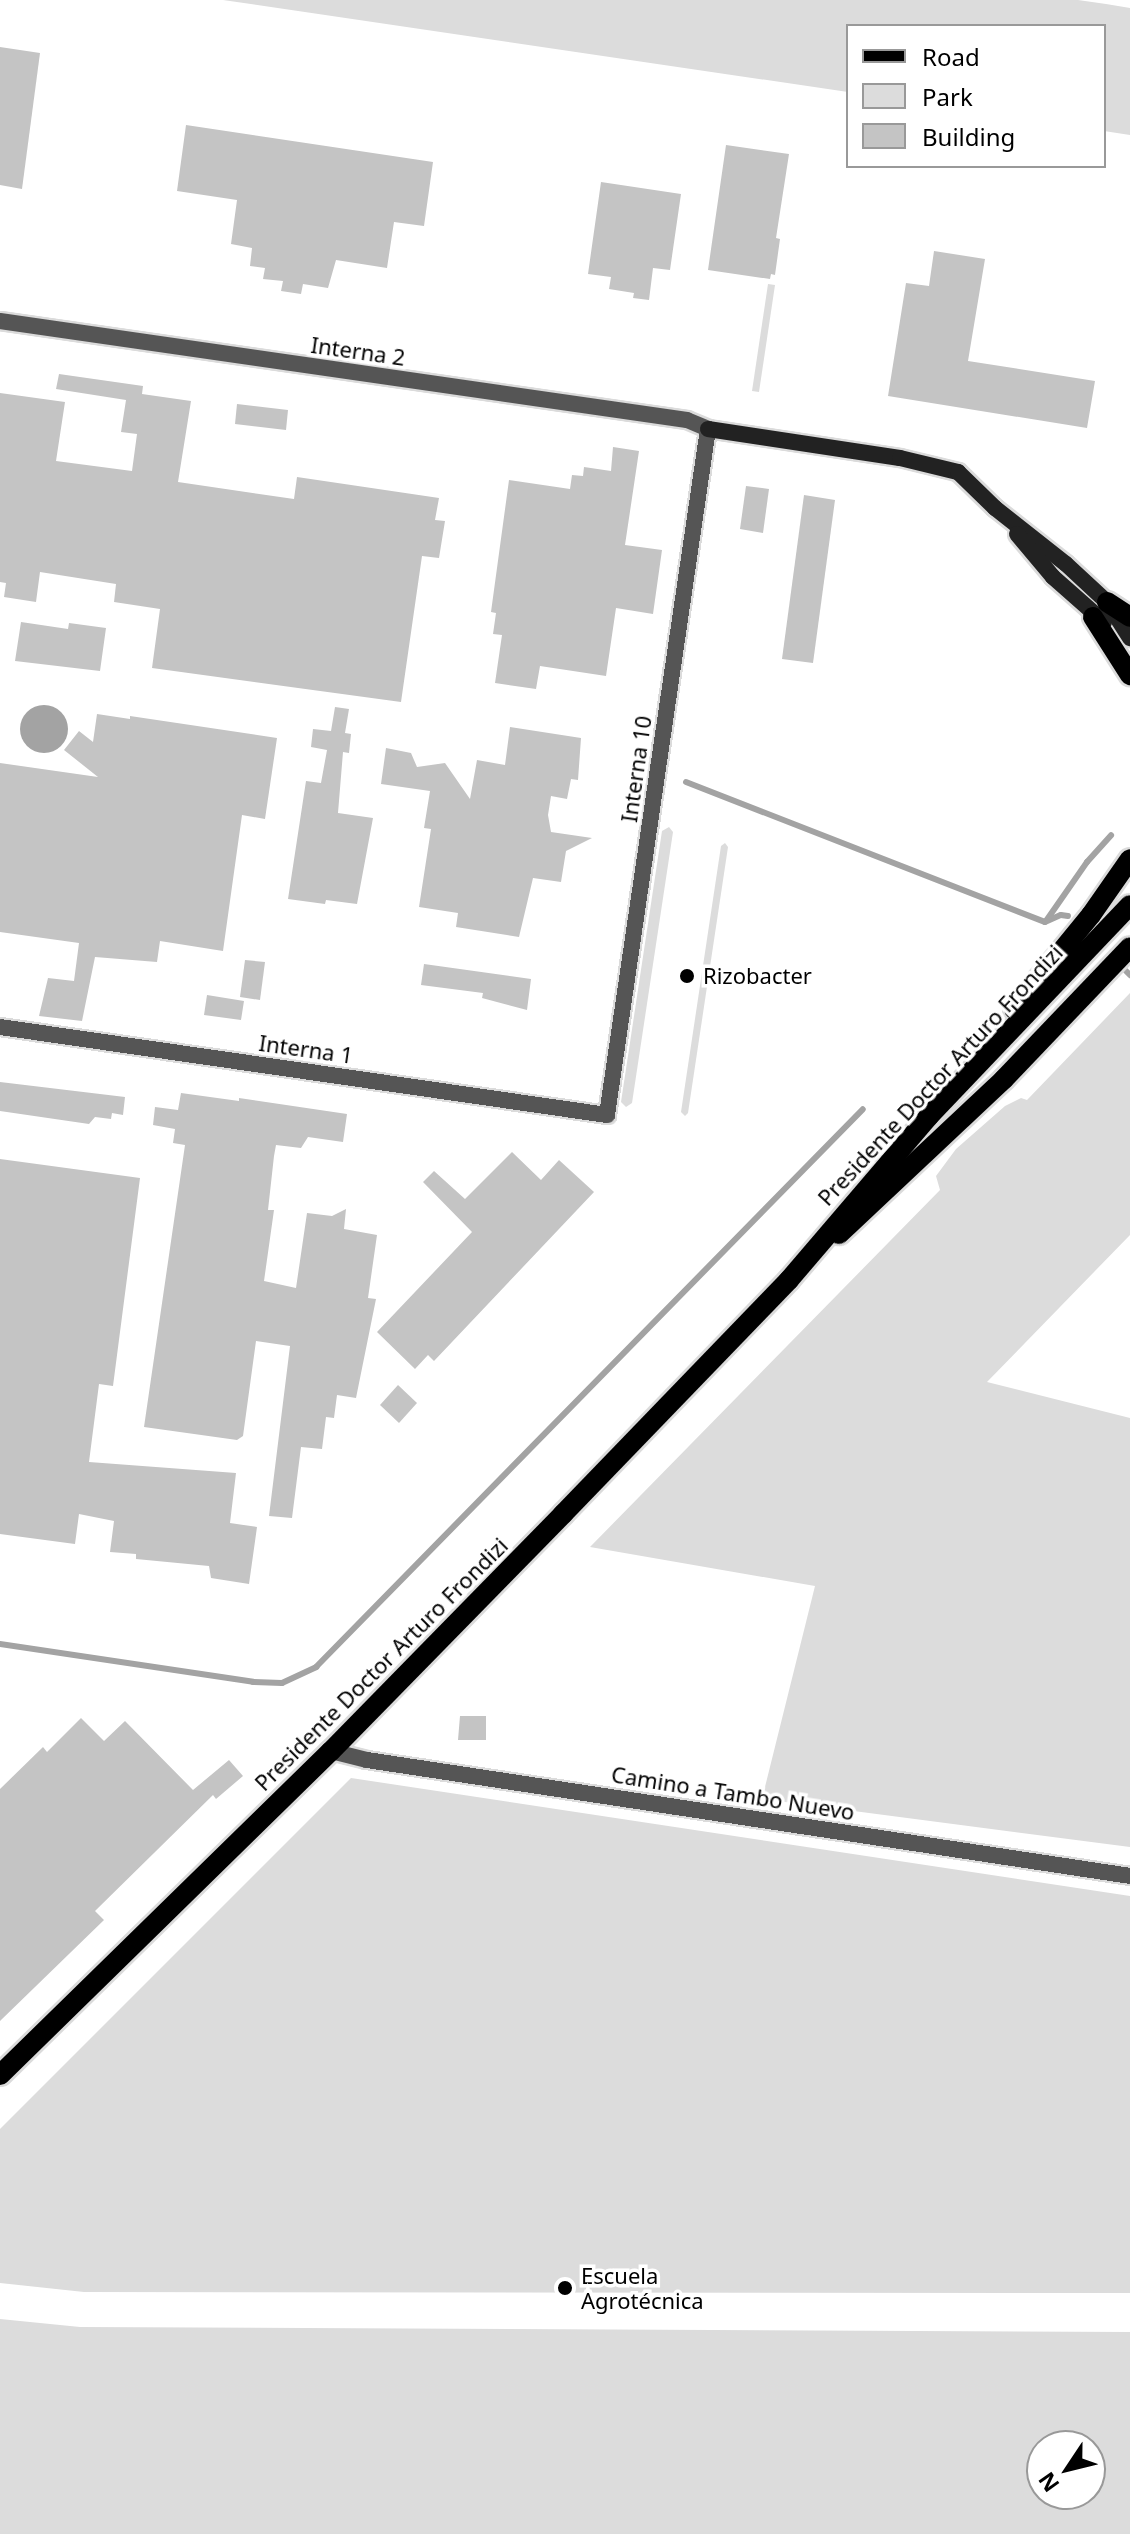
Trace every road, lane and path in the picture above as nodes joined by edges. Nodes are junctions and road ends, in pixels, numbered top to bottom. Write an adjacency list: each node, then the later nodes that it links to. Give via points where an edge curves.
1 (0, 321): 2 (street, Interna 2, via 687,420)
2 (708, 429): 3 (street, via 958,472 1053,577); 12 (street, Interna 10)
3 (1100, 610): 4 (main road); 5 (main road)
4 (1129, 630)
5 (1130, 675)
6 (1130, 859): 13 (main road)
7 (1130, 905): 13 (main road, Presidente Doctor Arturo Frondizi)
8 (1130, 932): 11 (main road)
9 (1130, 947): 11 (main road, Presidente Doctor Arturo Frondizi)
10 (0, 1027): 12 (street, Interna 1)
11 (1036, 1046): 14 (main road, Presidente Doctor Arturo Frondizi)
12 (607, 1115)
13 (929, 1116): 14 (main road, Presidente Doctor Arturo Frondizi)
14 (789, 1280): 15 (main road, Presidente Doctor Arturo Frondizi)
15 (331, 1751): 16 (street, Camino a Tambo Nuevo); 17 (main road, Presidente Doctor Arturo Frondizi)
16 (1130, 1876)
17 (0, 2075)

